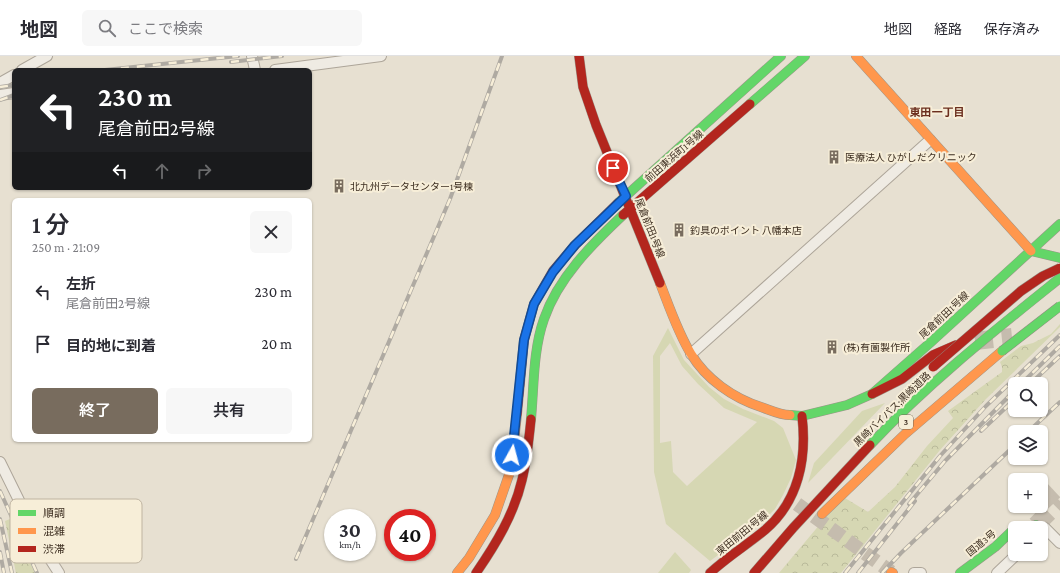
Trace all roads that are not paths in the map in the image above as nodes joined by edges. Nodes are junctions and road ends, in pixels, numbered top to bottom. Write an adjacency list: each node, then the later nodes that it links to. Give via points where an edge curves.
1 (47, 56): 8 (street)
2 (252, 56): 9 (street)
3 (381, 56): 10 (street)
4 (579, 56): 16 (main road, 尾倉前田1号線, via 583,87 618,182)
5 (781, 56): 16 (main road, 前田東浜町1号線)
6 (804, 56): 17 (main road, 前田東浜町1号線)
7 (856, 56): 15 (main road)
8 (26, 68)
9 (255, 68)
10 (290, 68)
11 (12, 76): 12 (street)
12 (0, 83)
13 (12, 93): 14 (street)
14 (0, 95)
15 (930, 140): 19 (main road); 28 (street)
16 (626, 196): 17 (main road, 尾倉前田1号線); 45 (main road, 前田東浜町1号線, via 575,245 553,272 534,304 524,340 510,469 495,515)
17 (630, 210): 28 (main road, 尾倉前田1号線); 46 (main road, 前田東浜町1号線, via 568,274 547,311 539,340 522,481 503,532)
18 (1060, 224): 19 (main road, 尾倉前田1号線)
19 (1031, 251): 20 (main road); 31 (main road, 尾倉前田1号線)
20 (1060, 258)
21 (1060, 268): 30 (main road, bridge, via 1044,275 1017,295)
22 (1060, 278): 49 (main road, 黒崎バイパス;黒崎道路 / 3, via 977,345 886,428)
23 (1060, 290): 29 (main road)
24 (1060, 306): 32 (main road, 黒崎バイパス;黒崎道路 / 3, bridge, via 1002,351 905,434 816,519)
25 (1060, 317): 26 (main road, via 1037,332)
26 (1012, 336)
27 (965, 343): 31 (main road, via 951,346 933,355 902,379)
28 (691, 354): 33 (main road, 尾倉前田1号線, via 713,379 742,400 786,415)
29 (974, 360)
30 (930, 370)
31 (872, 394): 33 (main road, 尾倉前田1号線, via 848,406)
32 (920, 409)
33 (802, 416): 36 (main road, 東田前田1号線, via 804,443)
34 (0, 462): 35 (street)
35 (18, 499)
36 (796, 503): 47 (main road, 東田前田1号線); 48 (main road)
37 (1048, 531): 39 (street)
38 (1008, 535): 52 (main road, 国道3号)
39 (1060, 543)
40 (1008, 551): 41 (main road)
41 (998, 560)
42 (1010, 561): 53 (street)
43 (53, 563): 44 (street)
44 (59, 573)
45 (457, 573)
46 (476, 573)
47 (710, 573)
48 (751, 573)
49 (754, 573)
50 (914, 573): 51 (street)
51 (921, 573)
52 (960, 573)
53 (997, 573)

